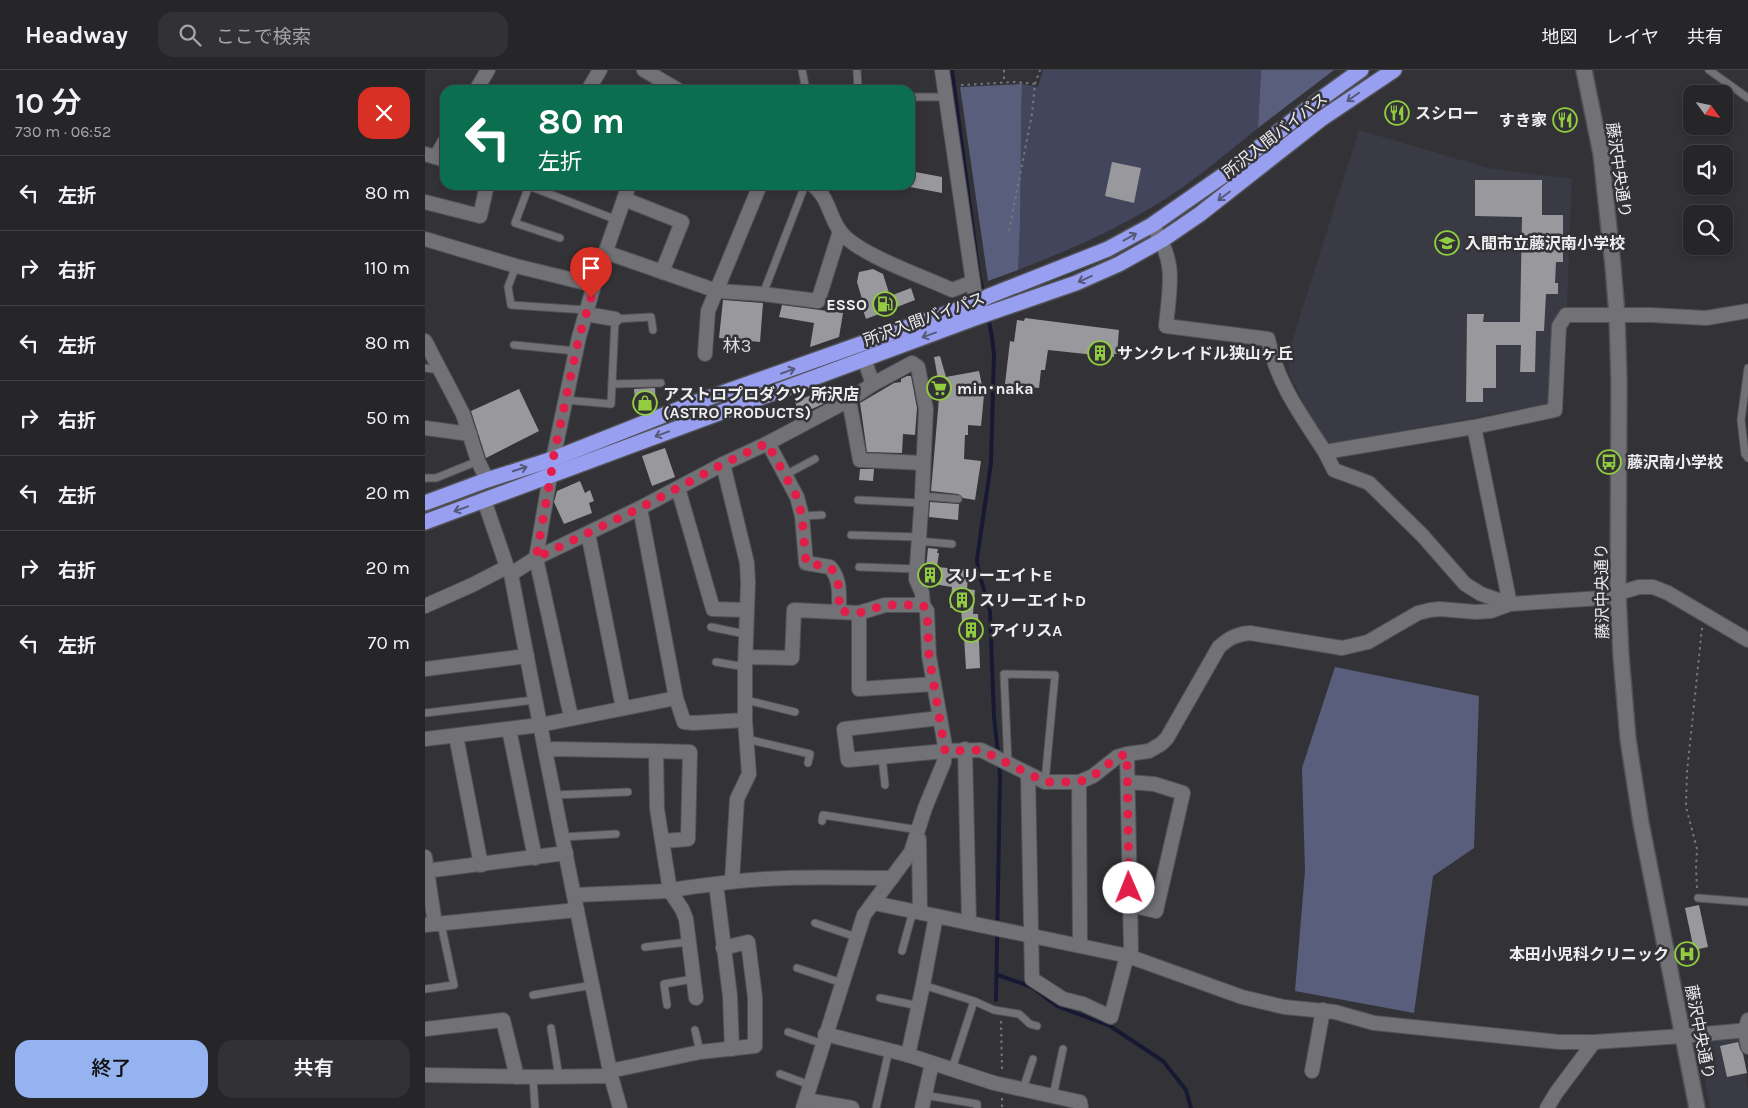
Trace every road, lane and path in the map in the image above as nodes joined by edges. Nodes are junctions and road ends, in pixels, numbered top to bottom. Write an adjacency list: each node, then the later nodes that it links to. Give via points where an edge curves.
1 (488, 70): 15 (street)
2 (600, 70): 16 (street)
3 (803, 70): 19 (lane)
4 (857, 70): 20 (lane)
5 (942, 70): 23 (street)
6 (1003, 70): 13 (path)
7 (1040, 70): 14 (path)
8 (1361, 70): 35 (highway, 所沢入間バイパス, via 1220,178)
9 (1394, 70): 40 (highway, 所沢入間バイパス, one-way to 40, via 1321,119 1238,186)
10 (1584, 70): 51 (street, 藤沢中央通り, via 1601,154)
11 (1709, 70): 24 (lane)
12 (651, 72): 17 (street); 18 (street)
13 (1004, 82): 14 (path); 21 (path)
14 (1035, 84): 37 (path)
15 (479, 85)
16 (591, 85)
17 (651, 85)
18 (670, 85)
19 (805, 85)
20 (858, 85)
21 (961, 85)
22 (915, 97): 23 (lane)
23 (946, 97): 44 (street)
24 (1748, 98)
25 (486, 190): 33 (street, via 480,216)
26 (528, 190): 38 (lane, via 515,224)
27 (539, 190): 34 (lane)
28 (627, 190): 32 (street)
29 (758, 190): 46 (street)
30 (803, 190): 47 (lane)
31 (817, 190): 36 (street, via 828,202)
32 (624, 199): 34 (street); 43 (street, via 682,222)
33 (425, 202)
34 (617, 220): 41 (street)
35 (1152, 225): 40 (street); 48 (highway, 所沢入間バイパス, one-way to 35, via 1108,249)
36 (840, 231): 44 (street, via 865,251 952,290); 47 (street, via 818,301)
37 (1009, 231)
38 (560, 238)
39 (425, 239): 42 (street)
40 (1162, 240): 48 (highway, 所沢入間バイパス, one-way to 48, via 1076,283 991,312); 71 (street, via 1171,276 1166,326 1268,339 1284,388)
41 (605, 252): 43 (street); 45 (street)
42 (516, 266): 45 (street); 50 (lane, via 508,287 511,305)
43 (662, 272): 46 (street)
44 (973, 282): 48 (street)
45 (595, 285): 50 (street)
46 (717, 291): 47 (street); 57 (street, via 708,311)
47 (763, 294)
48 (979, 305): 58 (highway, 所沢入間バイパス, one-way to 58); 73 (highway, 所沢入間バイパス, one-way to 48, via 697,402)
49 (1748, 311): 51 (street, via 1706,318)
50 (586, 312): 52 (street); 56 (street)
51 (1617, 315): 67 (street, via 1566,315 1559,326 1555,410); 100 (street, 藤沢中央通り)
52 (615, 319): 53 (lane, via 651,317); 63 (lane)
53 (653, 330)
54 (425, 341): 61 (street)
55 (513, 345): 56 (lane)
56 (576, 351): 65 (street)
57 (705, 354)
58 (864, 359): 64 (street); 78 (highway, 所沢入間バイパス, one-way to 78)
59 (425, 368): 61 (lane)
60 (1748, 368): 72 (lane, via 1741,420)
61 (440, 370): 69 (street)
62 (661, 383): 63 (lane)
63 (612, 384): 65 (lane, via 611,404)
64 (873, 384): 66 (street); 76 (street, via 912,363 918,367 926,409)
65 (566, 400): 73 (street)
66 (849, 400): 70 (street); 76 (street, via 860,460)
67 (1474, 427): 71 (street); 101 (street)
68 (425, 428): 69 (street)
69 (470, 434): 75 (street)
70 (767, 443): 77 (street); 79 (street)
71 (1325, 452): 101 (street, via 1334,470 1369,483 1422,535 1465,584 1481,594)
72 (1748, 458)
73 (553, 459): 78 (street); 81 (highway, 所沢入間バイパス, one-way to 73)
74 (815, 459): 79 (lane)
75 (478, 460): 80 (lane, via 436,478); 81 (street)
76 (923, 463): 86 (street)
77 (723, 464): 82 (street); 104 (street, via 747,563)
78 (551, 475): 84 (highway, 所沢入間バイパス); 96 (street)
79 (785, 475): 90 (street, via 797,497)
80 (425, 478)
81 (487, 480): 87 (highway, 所沢入間バイパス)
82 (678, 488): 88 (street); 104 (street, via 713,609)
83 (958, 499): 86 (lane)
84 (485, 500): 91 (highway, 所沢入間バイパス, one-way to 91); 99 (street)
85 (858, 500): 86 (lane)
86 (922, 500): 94 (street)
87 (425, 503)
88 (640, 508): 92 (street); 116 (street)
89 (822, 515): 90 (lane)
90 (802, 516): 105 (street, via 806,563 830,567 835,573 839,584)
91 (425, 522)
92 (589, 533): 96 (street); 119 (street)
93 (851, 535): 94 (lane)
94 (919, 539): 95 (lane); 98 (street)
95 (951, 544)
96 (536, 558): 99 (street); 122 (street)
97 (859, 567): 98 (lane)
98 (917, 569): 102 (street, via 916,579)
99 (509, 571): 103 (street); 111 (street)
100 (1618, 593): 101 (street, via 1602,598); 107 (street, via 1653,587); 198 (street, 藤沢中央通り, via 1628,739 1641,823)
101 (1510, 604): 134 (street, via 1491,611 1440,609 1418,613 1368,642 1342,648 1239,634 1219,647 1167,738 1149,751)
102 (923, 605): 106 (street, via 885,605); 115 (street, via 927,611)
103 (425, 606)
104 (747, 610): 109 (street)
105 (839, 611): 106 (street); 113 (street, via 794,610 792,658)
106 (859, 613): 115 (street, via 859,689)
107 (1703, 614): 110 (street); 160 (path, via 1686,807 1697,849)
108 (711, 627): 109 (lane)
109 (745, 634): 113 (street)
110 (1748, 640)
111 (527, 656): 114 (street); 117 (street)
112 (716, 662): 113 (lane)
113 (746, 662): 118 (street)
114 (425, 669)
115 (934, 684): 123 (street)
116 (676, 698): 119 (street); 124 (street, via 684,722)
117 (534, 700): 121 (lane); 125 (street)
118 (746, 700): 120 (lane); 124 (street)
119 (623, 708): 122 (street)
120 (795, 712)
121 (425, 713)
122 (571, 718): 125 (street)
123 (940, 718): 133 (street); 135 (street, via 844,729 848,760)
124 (745, 720): 129 (street)
125 (540, 725): 126 (street); 131 (street)
126 (509, 729): 127 (street); 152 (street)
127 (456, 736): 128 (street); 153 (street)
128 (425, 739)
129 (747, 739): 137 (lane, via 810,754); 156 (street, via 749,774 737,799)
130 (965, 749): 133 (street); 136 (street, via 981,750); 167 (street)
131 (546, 751): 132 (street); 144 (street)
132 (656, 751): 149 (street, via 657,809); 149 (street, via 690,752 688,839)
133 (945, 751): 135 (street); 146 (street)
134 (1127, 754): 140 (street); 141 (street)
135 (882, 757): 142 (lane)
136 (1007, 762): 138 (street); 139 (lane, via 1004,674 1055,675)
137 (808, 763)
138 (1028, 774): 139 (street); 170 (street)
139 (1045, 782): 140 (street)
140 (1079, 782): 173 (street)
141 (1128, 782): 163 (street); 163 (street, via 1154,784 1183,792 1156,911)
142 (885, 785)
143 (628, 792): 144 (lane)
144 (555, 795): 148 (street)
145 (822, 822): 146 (lane, via 823,816)
146 (919, 830): 155 (street, via 911,852); 165 (street)
147 (616, 834): 148 (lane)
148 (563, 837): 150 (street)
149 (663, 841): 158 (street)
150 (566, 853): 152 (street); 159 (street)
151 (425, 856): 154 (street)
152 (535, 858): 153 (street)
153 (481, 865): 154 (street)
154 (426, 871): 169 (street)
155 (891, 878): 156 (street); 162 (street)
156 (732, 881): 157 (street)
157 (716, 884): 158 (street); 175 (street)
158 (671, 891): 159 (street); 172 (street, via 686,920)
159 (575, 895): 164 (street)
160 (1698, 898): 161 (lane)
161 (1748, 902)
162 (874, 903): 165 (street); 171 (street, via 864,915)
163 (1129, 905): 177 (street)
164 (577, 910): 169 (street); 181 (street)
165 (917, 912): 166 (street); 176 (lane)
166 (936, 916): 167 (street); 182 (street)
167 (969, 922): 170 (street)
168 (815, 923): 171 (lane)
169 (434, 924): 183 (lane, via 454,985)
170 (1031, 935): 173 (street); 177 (street, via 1032,979 1063,999 1111,1017)
171 (856, 937): 180 (street)
172 (688, 942): 174 (lane); 179 (street)
173 (1080, 945): 177 (street)
174 (645, 947)
175 (723, 948): 202 (street, via 730,996); 202 (street, via 748,942 755,998 755,1046)
176 (902, 951)
177 (1129, 956): 190 (street, via 1242,997 1284,1007)
178 (797, 968): 180 (lane)
179 (693, 979): 185 (street); 188 (lane, via 664,984)
180 (842, 984): 199 (street)
181 (593, 985): 184 (lane); 211 (street)
182 (923, 985): 187 (lane); 189 (street)
183 (425, 989)
184 (533, 996)
185 (696, 998)
186 (880, 998): 189 (lane)
187 (974, 1001): 191 (lane); 209 (lane)
188 (667, 1005)
189 (919, 1006): 206 (street)
190 (1323, 1010): 200 (street, via 1374,1023 1559,1042); 210 (street)
191 (1001, 1011): 192 (lane, via 1019,1014); 217 (path)
192 (1037, 1026)
193 (1747, 1027): 198 (street); 201 (street)
194 (551, 1028): 216 (lane)
195 (425, 1029): 214 (street, via 503,1020)
196 (695, 1030): 205 (lane)
197 (788, 1032): 199 (lane)
198 (1683, 1036): 200 (street); 231 (street, 藤沢中央通り)
199 (824, 1039): 204 (street); 218 (street)
200 (1594, 1042): 230 (street)
201 (1748, 1047)
202 (732, 1049): 205 (street)
203 (1063, 1049): 220 (lane)
204 (889, 1050): 206 (street); 226 (lane)
205 (700, 1052): 211 (street)
206 (908, 1055): 208 (street)
207 (1033, 1059): 219 (lane)
208 (932, 1063): 209 (street); 221 (street)
209 (952, 1069): 217 (street)
210 (1312, 1071)
211 (611, 1074): 216 (street); 224 (street)
212 (780, 1074): 218 (lane)
213 (425, 1075): 214 (street)
214 (517, 1077): 215 (street)
215 (533, 1077): 216 (street); 223 (lane)
216 (559, 1077)
217 (1002, 1084): 219 (street); 228 (path)
218 (810, 1085): 222 (street)
219 (1023, 1089): 220 (street)
220 (1053, 1096): 229 (street, via 1080,1102)
221 (923, 1101): 227 (lane, via 977,1104)
222 (805, 1104): 225 (street)
223 (535, 1108)
224 (620, 1108)
225 (852, 1108)
226 (876, 1108)
227 (977, 1108)
228 (1002, 1108)
229 (1081, 1108)
230 (1547, 1108)
231 (1697, 1108)

